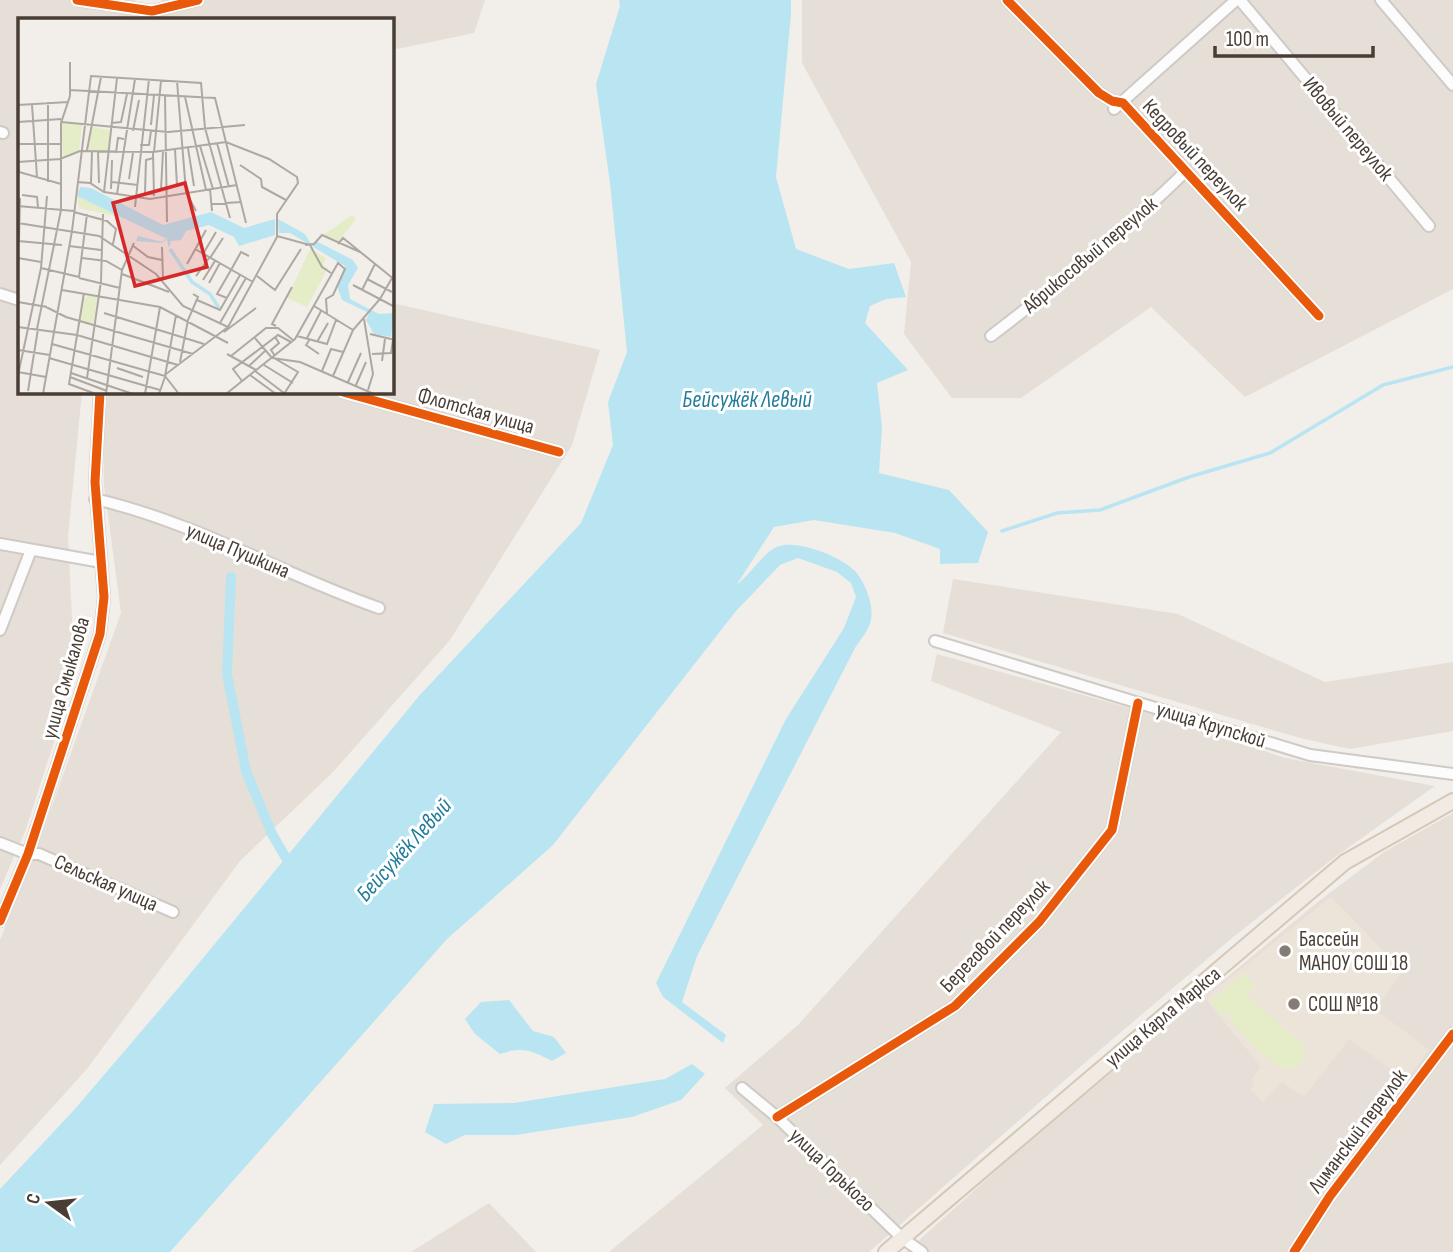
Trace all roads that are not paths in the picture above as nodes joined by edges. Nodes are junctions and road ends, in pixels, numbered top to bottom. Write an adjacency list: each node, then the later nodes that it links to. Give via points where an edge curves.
1 (78, 0): 6 (street)
2 (198, 0): 6 (street)
3 (1007, 0): 8 (street, Кедровый переулок, via 1099,93)
4 (1381, 0): 7 (street)
5 (1231, 2): 8 (street); 10 (street, Ивовый переулок)
6 (152, 10)
7 (1453, 85)
8 (1119, 106): 9 (street, Кедровый переулок)
9 (1186, 171): 13 (street, Кедровый переулок); 14 (street, Абрикосовый переулок, via 1140,216)
10 (1429, 226)
11 (0, 294): 12 (street)
12 (18, 300)
13 (1319, 316)
14 (991, 336)
15 (100, 394): 18 (street, улица Смыкалова)
16 (349, 394): 17 (street, Флотская улица)
17 (559, 452)
18 (95, 499): 21 (street, улица Смыкалова); 22 (street, улица Пушкина, via 193,531)
19 (0, 544): 20 (street)
20 (30, 550): 21 (street); 23 (street)
21 (101, 562): 29 (street, улица Смыкалова, via 100,634)
22 (379, 608)
23 (0, 630)
24 (935, 641): 25 (street, улица Крупской)
25 (1138, 703): 26 (street, улица Крупской, via 1310,755); 34 (street, Береговой переулок, via 1112,830 1039,922 955,1006)
26 (1453, 774)
27 (1453, 801): 35 (main road, улица Карла Маркса, via 1345,862)
28 (0, 843): 29 (street, Сельская улица)
29 (28, 854): 30 (street, Сельская улица, via 39,854); 31 (street, улица Смыкалова)
30 (173, 912)
31 (0, 921)
32 (1453, 1034): 38 (street, Лиманский переулок, via 1330,1196)
33 (743, 1088): 34 (street, улица Горького)
34 (777, 1117): 35 (street, улица Горького)
35 (902, 1238): 36 (main road, улица Карла Маркса); 37 (street, улица Горького)
36 (886, 1252)
37 (922, 1252)
38 (1294, 1252)

